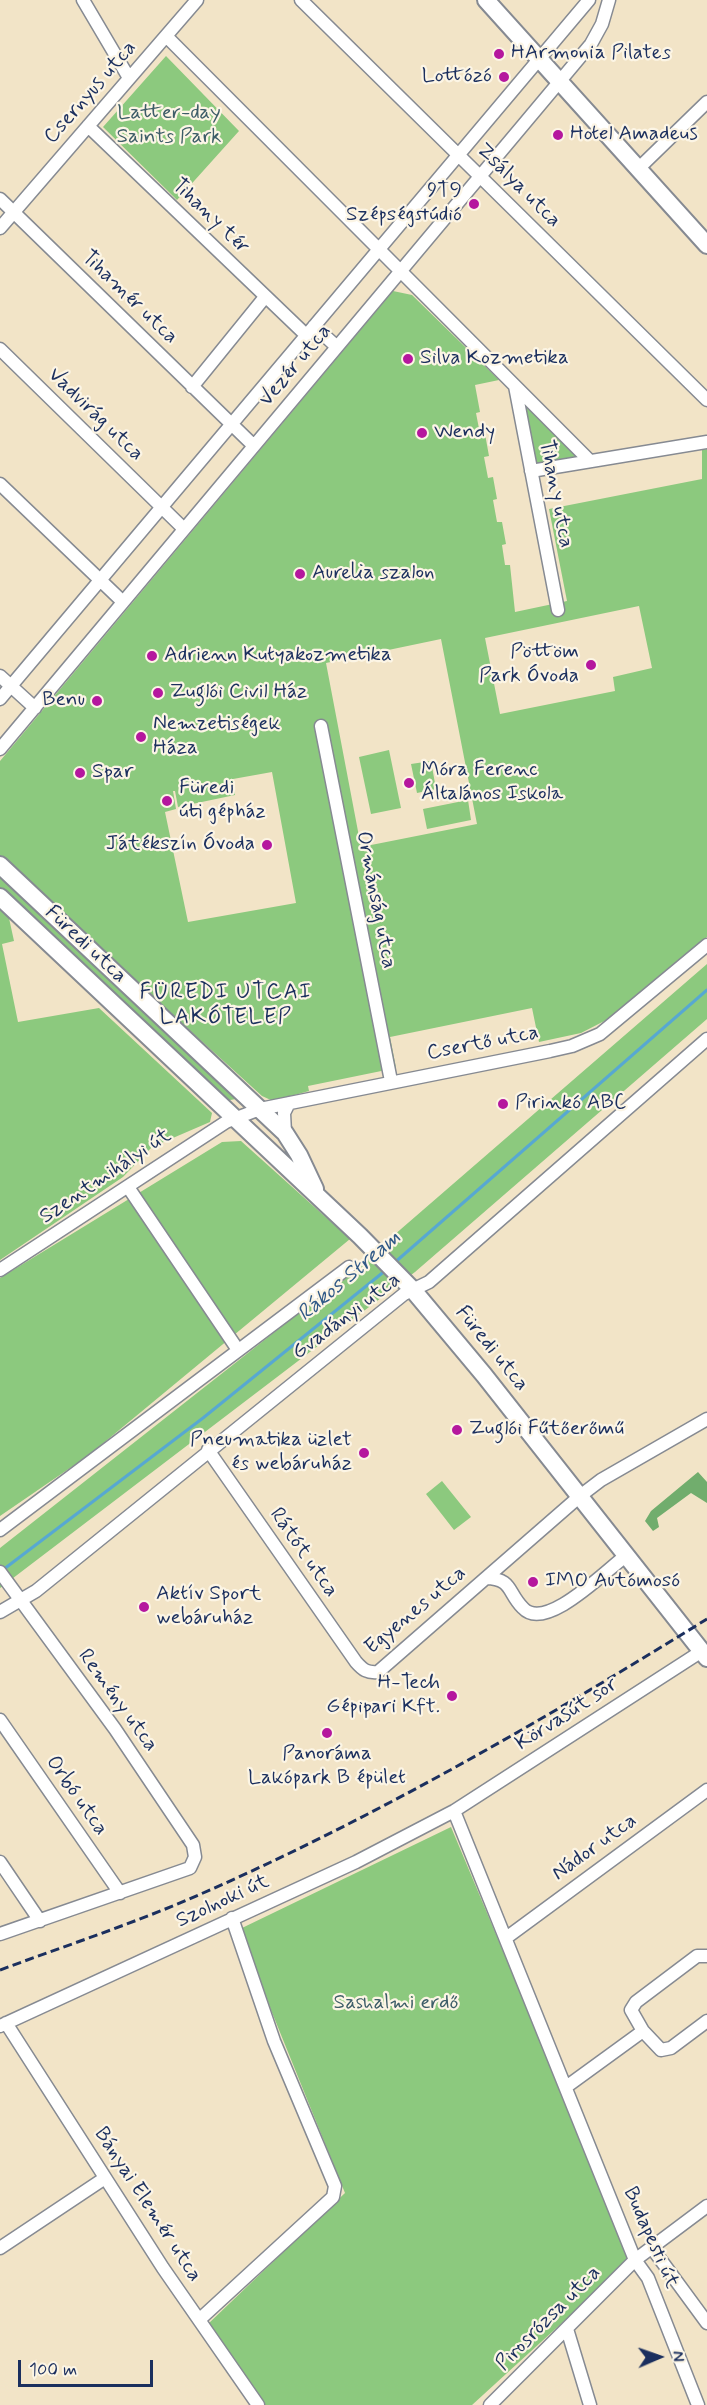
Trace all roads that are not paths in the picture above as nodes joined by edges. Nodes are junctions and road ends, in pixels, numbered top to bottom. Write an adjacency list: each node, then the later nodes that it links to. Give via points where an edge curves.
1 (83, 0): 9 (street)
2 (197, 0): 7 (street, Csernyus utca)
3 (300, 0): 14 (street, Zsálya utca)
4 (486, 0): 8 (main road)
5 (589, 0): 8 (street, Vezér utca)
6 (607, 2): 10 (street, Vezér utca, via 591,44)
7 (166, 36): 9 (street, Csernyus utca); 21 (street)
8 (539, 58): 10 (main road); 11 (street, via 547,73); 14 (street, Vezér utca)
9 (129, 78): 13 (street, Csernyus utca)
10 (560, 81): 11 (street, Vezér utca); 15 (main road)
11 (543, 102): 16 (street, Vezér utca)
12 (707, 102): 15 (street)
13 (88, 126): 18 (street, Csernyus utca); 23 (street, Tihany tér)
14 (458, 154): 16 (street, Zsálya utca); 21 (street, Vezér utca)
15 (638, 169): 20 (main road)
16 (480, 176): 22 (street, Vezér utca); 29 (street, Zsálya utca)
17 (0, 199): 18 (street, Tihamér utca)
18 (14, 212): 19 (street, Csernyus utca); 28 (street, Tihamér utca)
19 (0, 228)
20 (707, 245)
21 (374, 246): 22 (street, Tihany utca); 24 (street, Vezér utca)
22 (400, 272): 25 (street, Vezér utca); 27 (street, Tihany utca)
23 (265, 297): 24 (street, Tihany tér); 28 (street)
24 (310, 331): 25 (street, Tihany tér); 30 (street, Vezér utca)
25 (337, 347): 32 (street, Vezér utca)
26 (0, 349): 36 (street, Vadvirág utca)
27 (514, 386): 33 (street, Tihany utca); 34 (street, Tihany utca)
28 (192, 387): 30 (street, Tihamér utca)
29 (707, 400)
30 (231, 424): 32 (street, Tihamér utca); 36 (street, Vezér utca)
31 (707, 442): 33 (street, Tihany utca)
32 (254, 446): 37 (street, Vezér utca)
33 (590, 461): 34 (street)
34 (531, 471): 40 (street, Tihany utca)
35 (0, 484): 38 (street)
36 (162, 508): 37 (street, Vadvirág utca); 38 (street, Vezér utca)
37 (184, 529): 39 (street, Vezér utca)
38 (100, 580): 39 (street); 42 (street, Vezér utca)
39 (123, 602): 44 (street, Vezér utca)
40 (558, 610)
41 (0, 676): 42 (street)
42 (11, 686): 43 (street, Vezér utca); 44 (street)
43 (0, 699)
44 (35, 708): 46 (street, Vezér utca)
45 (321, 726): 51 (street, Ormánság utca)
46 (0, 749)
47 (0, 865): 53 (main road, Füredi utca)
48 (0, 897): 54 (main road, Füredi utca)
49 (707, 945): 51 (street, Csertő utca, via 594,1038 572,1046)
50 (707, 1039): 60 (street, Gvadányi utca, via 429,1282)
51 (391, 1081): 52 (street, Csertő utca)
52 (289, 1102): 53 (street, Csertő utca); 55 (street, via 284,1113)
53 (260, 1109): 54 (street, Csertő utca); 55 (main road, Füredi utca)
54 (235, 1118): 56 (street, Szentmihályi út, via 172,1155); 57 (main road, Füredi utca)
55 (285, 1133): 57 (main road, Füredi utca)
56 (128, 1187): 59 (street, Szentmihályi út); 61 (street)
57 (321, 1200): 60 (main road, Füredi utca)
58 (349, 1267): 61 (street, Gvadányi utca)
59 (0, 1270)
60 (412, 1290): 63 (street, Gvadányi utca); 64 (main road, Füredi utca)
61 (238, 1350): 65 (street, Gvadányi utca)
62 (707, 1419): 64 (street, Egyenes utca)
63 (208, 1450): 69 (street, Gvadányi utca); 72 (street, Rátót utca, via 356,1662)
64 (580, 1496): 66 (main road, Füredi utca); 68 (street, Egyenes utca)
65 (0, 1530)
66 (627, 1555): 68 (street, Egyenes utca, via 565,1604 542,1614 523,1609 507,1584); 71 (main road, Füredi utca)
67 (3, 1577): 69 (street, Remény utca)
68 (486, 1578): 72 (street, Egyenes utca, via 378,1672)
69 (20, 1601): 70 (street, Gvadányi utca); 77 (street, Remény utca, via 115,1729 193,1845 195,1857 190,1868)
70 (0, 1612)
71 (704, 1654): 75 (street, Körvasút sor)
72 (370, 1673)
73 (0, 1720): 77 (street, Orbó utca)
74 (707, 1790): 81 (street, Nádor utca)
75 (454, 1811): 78 (street, Szolnoki út, via 356,1862); 81 (street, Budapesti út)
76 (0, 1862): 79 (street)
77 (120, 1893): 79 (street)
78 (232, 1918): 84 (street, Szolnoki út); 92 (street, via 271,2033 335,2186 333,2197)
79 (40, 1921): 80 (street)
80 (0, 1934)
81 (506, 1938): 86 (street, Budapesti út)
82 (707, 1956): 85 (street, via 697,1956 636,2002 632,2013)
83 (707, 2021): 85 (street, via 664,2050 654,2046)
84 (3, 2025): 87 (street, Bányai Elemér utca)
85 (643, 2031): 86 (street)
86 (566, 2087): 91 (street, Budapesti út)
87 (105, 2178): 89 (street); 92 (street, Bányai Elemér utca)
88 (707, 2205): 90 (street, Pirosrózsa utca)
89 (0, 2248)
90 (652, 2248): 91 (street, Pirosrózsa utca); 93 (street)
91 (635, 2260): 94 (street, Pirosrózsa utca); 98 (street, Budapesti út, via 648,2278)
92 (199, 2320): 95 (street, Bányai Elemér utca)
93 (707, 2323)
94 (567, 2329): 96 (street, Pirosrózsa utca); 97 (street)
95 (258, 2405)
96 (490, 2405)
97 (590, 2405)
98 (698, 2405)

